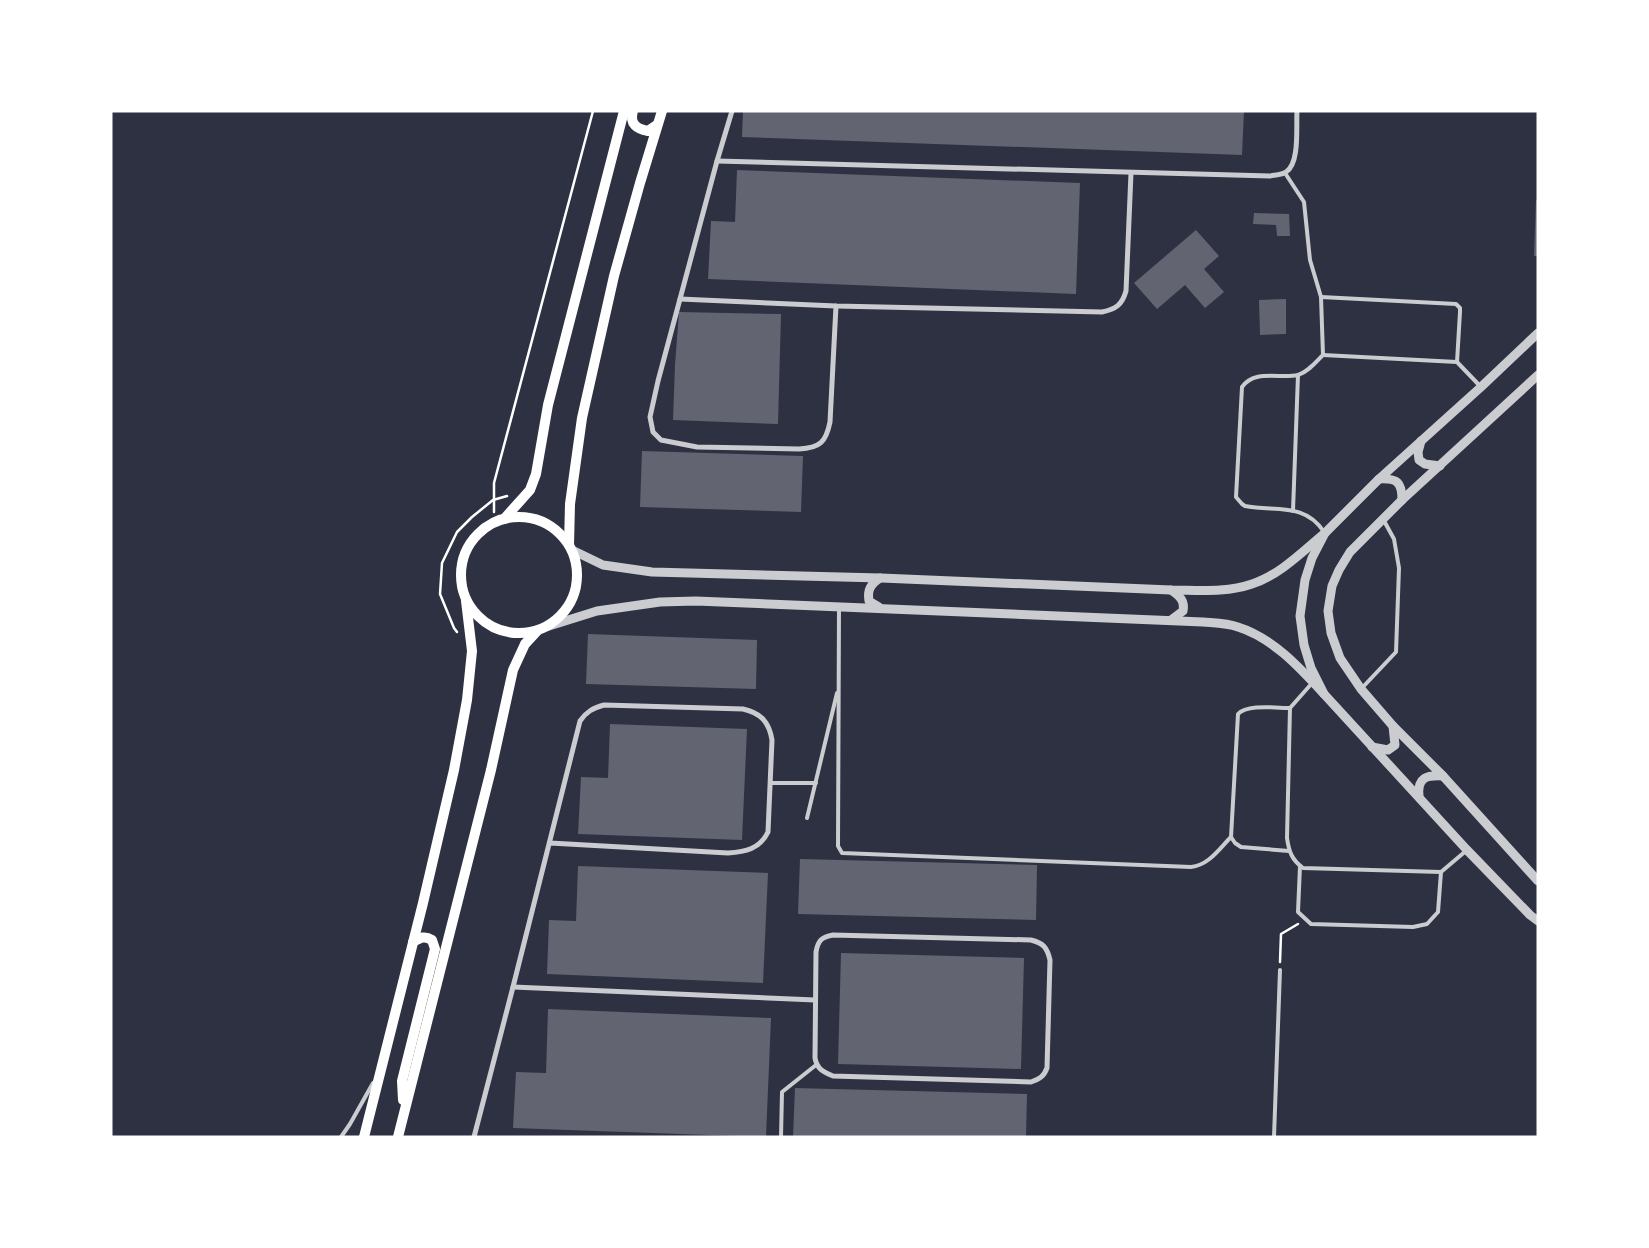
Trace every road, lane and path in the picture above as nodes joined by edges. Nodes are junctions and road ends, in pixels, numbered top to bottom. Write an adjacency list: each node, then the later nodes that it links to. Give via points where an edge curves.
1 (593, 111): 24 (path, via 494,483)
2 (624, 111): 23 (main road, via 548,405 536,474)
3 (634, 111): 7 (main road, via 633,124 639,130 648,131)
4 (662, 111): 7 (main road)
5 (732, 111): 8 (street)
6 (1297, 111): 10 (street, via 1295,159)
7 (657, 125): 30 (main road, via 614,276 582,418 571,494)
8 (717, 160): 9 (street); 12 (street)
9 (1131, 173): 10 (street, via 1270,176); 13 (street, via 1126,291 1118,307 1102,312)
10 (1285, 173): 11 (lane, via 1304,202 1310,260)
11 (1322, 297): 15 (lane); 16 (lane, via 1456,304 1460,308)
12 (680, 299): 13 (street); 13 (street, via 650,424 661,440 697,447 799,449 815,447 824,440 830,422)
13 (836, 306)
14 (1538, 333): 19 (street)
15 (1323, 355): 16 (lane); 17 (lane)
16 (1457, 362): 19 (lane)
17 (1298, 374): 26 (lane); 26 (lane, via 1257,376 1242,387 1236,497 1245,506)
18 (1538, 375): 21 (street)
19 (1481, 388): 20 (street)
20 (1421, 441): 21 (street, via 1419,460); 22 (street)
21 (1440, 466): 25 (street)
22 (1379, 479): 25 (street, via 1389,478 1397,482 1402,489); 29 (street)
23 (530, 490): 24 (path); 28 (main road)
24 (493, 500): 28 (path); 39 (path, via 457,532 442,563 440,594 454,628)
25 (1402, 500): 27 (street)
26 (1293, 511): 29 (lane, via 1309,516)
27 (1383, 519): 42 (lane, via 1394,539 1399,568 1396,652); 42 (street, via 1350,552 1339,570 1332,586 1328,611 1331,633 1340,658)
28 (499, 521): 30 (main road, via 523,517 541,521 556,531); 33 (main road, via 481,530 464,556 460,571)
29 (1325, 533): 32 (street, via 1277,571 1253,584 1218,590); 43 (street, via 1305,580 1300,616 1304,646)
30 (570, 547): 31 (street, via 603,565 652,572); 37 (main road, via 577,566 577,584 562,615)
31 (880, 578): 32 (street); 35 (street, via 871,586 868,595 869,601)
32 (1171, 590): 36 (street, via 1180,596 1184,606 1182,612)
33 (466, 602): 38 (main road, via 476,615 504,632 521,634); 39 (main road)
34 (839, 606): 35 (street); 37 (street, via 696,600 660,602 597,611); 41 (lane)
35 (879, 607): 36 (street)
36 (1170, 620): 40 (street, via 1239,627 1284,654)
37 (549, 626): 38 (main road)
38 (537, 631): 67 (main road, via 525,644 513,670 491,770)
39 (472, 651): 61 (main road, via 454,770)
40 (1313, 682): 43 (street); 44 (lane)
41 (839, 686): 48 (lane); 52 (lane, via 838,846 842,853 1191,867 1208,861)
42 (1361, 689): 45 (street)
43 (1324, 694): 46 (street)
44 (1290, 708): 52 (lane, via 1248,708 1238,714); 55 (lane)
45 (1393, 726): 46 (street, via 1395,745 1388,750); 47 (street)
46 (1372, 747): 50 (street)
47 (1444, 776): 50 (street, via 1426,777 1418,788); 58 (street)
48 (816, 782): 49 (lane); 51 (lane)
49 (770, 783): 53 (street, via 768,832 754,848 742,852); 53 (street, via 772,740 770,730 757,713 604,705 590,710 580,721)
50 (1419, 796): 54 (street)
51 (807, 818)
52 (1231, 837): 55 (lane, via 1240,848)
53 (550, 843): 63 (street)
54 (1467, 850): 57 (lane); 60 (street)
55 (1289, 851): 56 (lane)
56 (1300, 866): 57 (lane); 59 (lane, via 1298,912)
57 (1441, 872): 59 (lane, via 1438,912 1427,924 1413,927 1311,924)
58 (1538, 881)
59 (1306, 920): 62 (path, via 1281,934)
60 (1538, 921)
61 (413, 942): 66 (main road); 67 (main road, via 427,937 435,949 402,1081)
62 (1280, 970): 73 (lane)
63 (513, 987): 64 (street); 71 (street)
64 (815, 1000): 65 (street); 65 (street, via 817,945 825,937 1031,940 1043,944 1050,960 1047,1068 1037,1080 833,1076)
65 (816, 1065): 72 (lane, via 782,1092)
66 (382, 1068): 68 (lane); 69 (main road)
67 (404, 1111): 70 (main road)
68 (341, 1137)
69 (364, 1137)
70 (398, 1137)
71 (474, 1137)
72 (781, 1137)
73 (1274, 1137)

